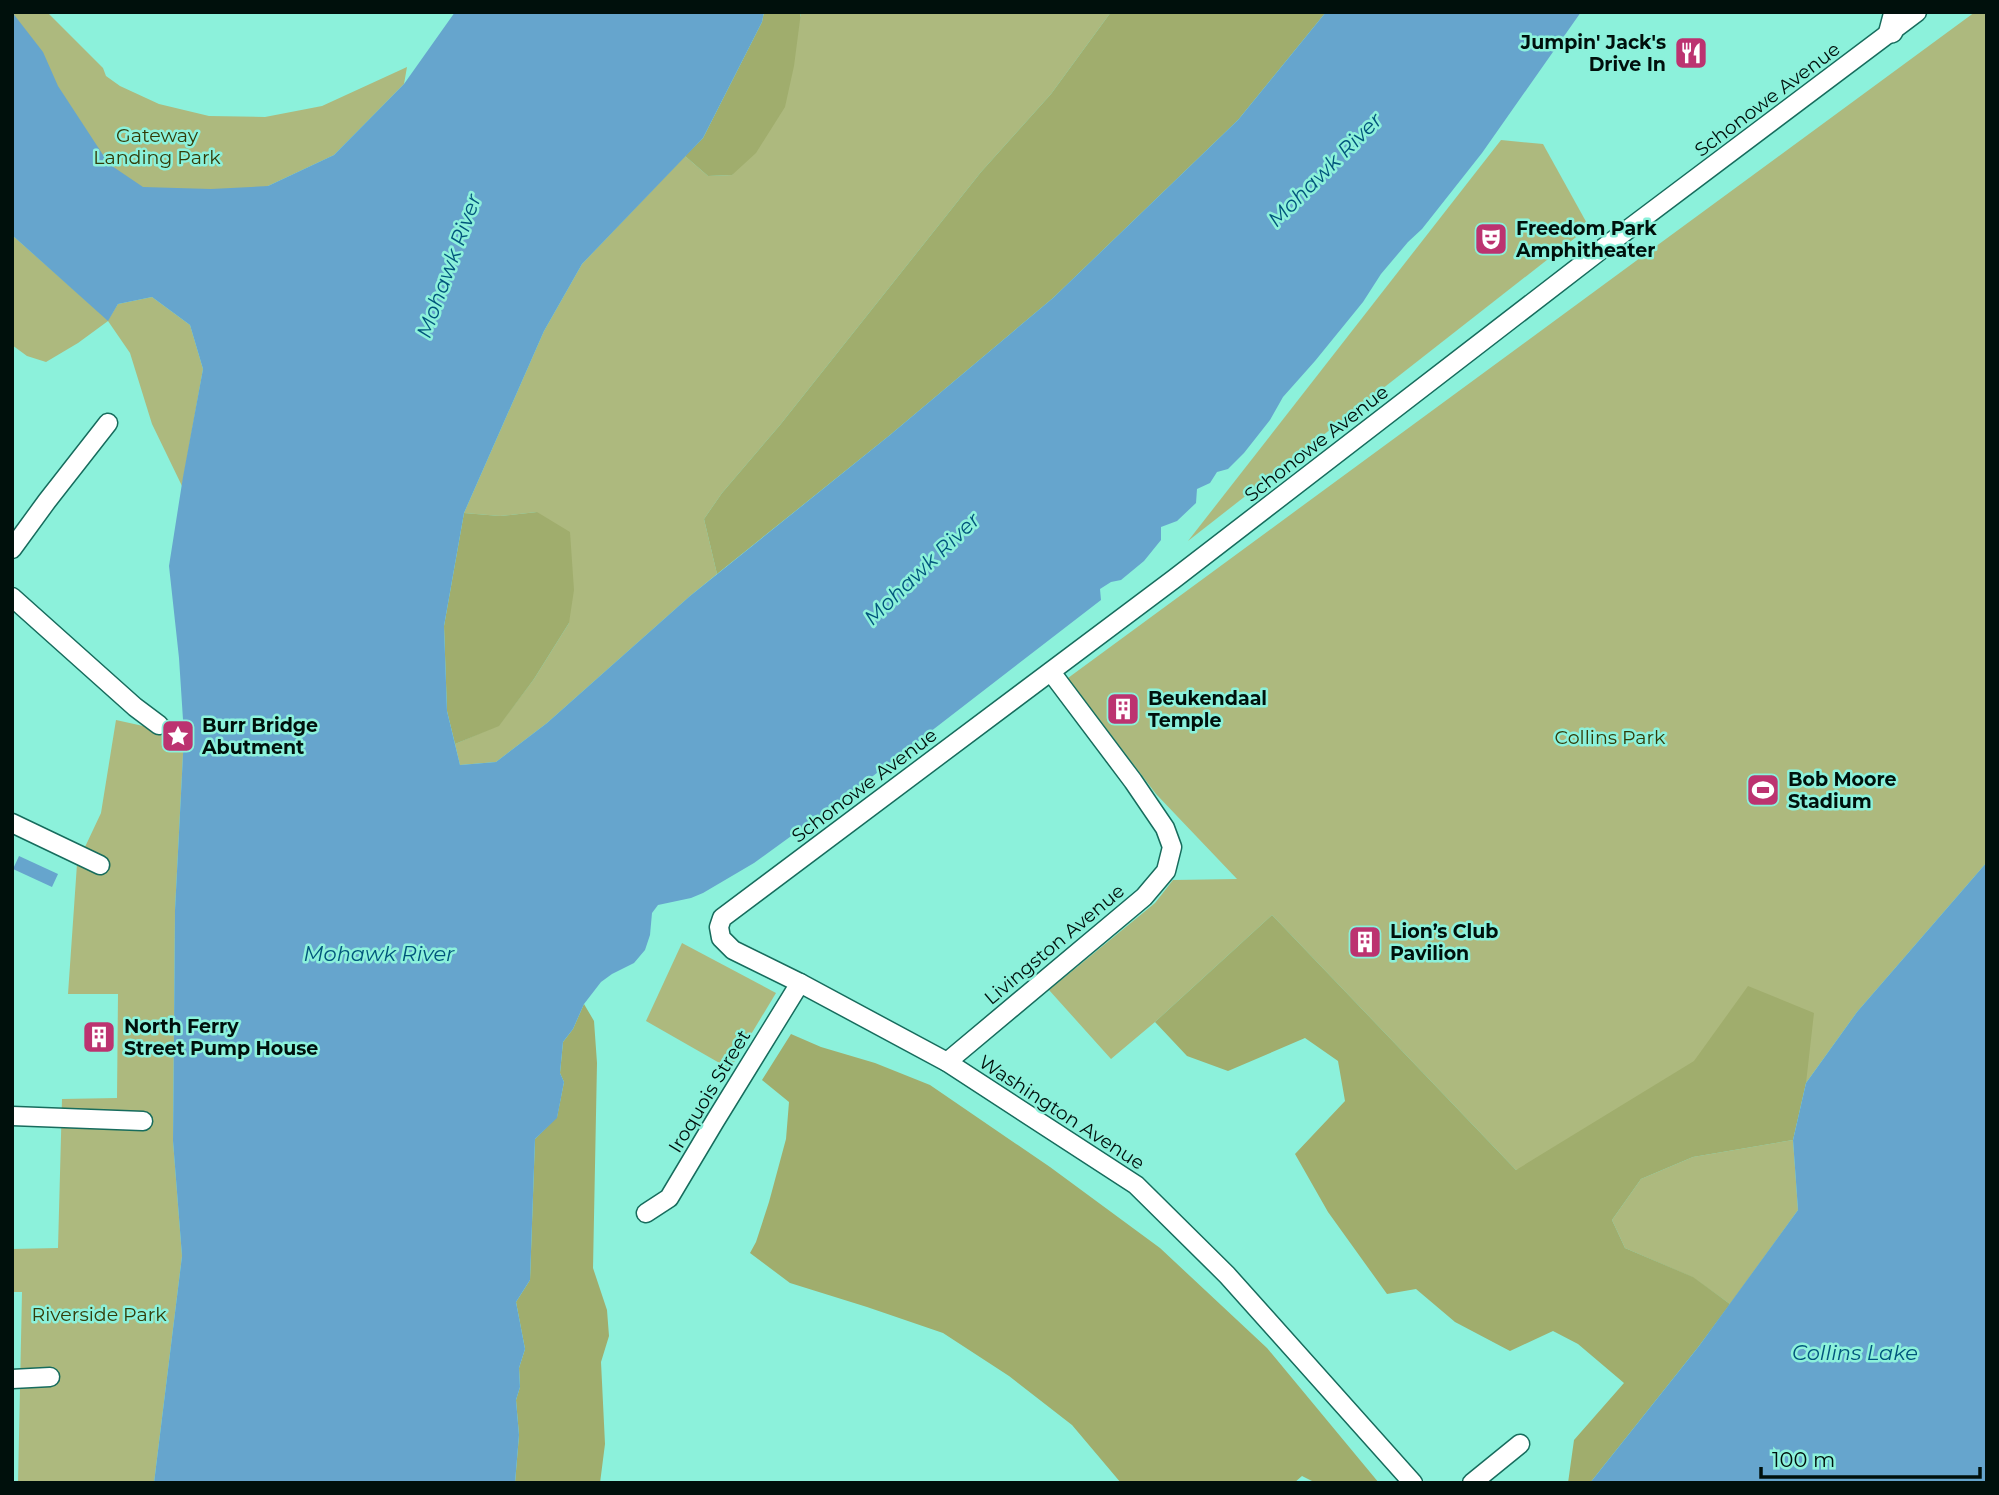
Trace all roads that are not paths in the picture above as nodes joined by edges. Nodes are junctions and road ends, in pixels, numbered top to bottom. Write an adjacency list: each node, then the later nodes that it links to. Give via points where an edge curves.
1 (1917, 12): 2 (street, Schonowe Avenue)
2 (1894, 22): 6 (street, Schonowe Avenue)
3 (108, 424): 4 (street)
4 (12, 549)
5 (12, 597): 7 (street)
6 (1051, 671): 10 (street, Schonowe Avenue); 12 (street, Livingston Avenue, via 1165,828 1172,847 1166,871 1143,897)
7 (159, 725)
8 (12, 823): 9 (street)
9 (100, 865)
10 (739, 904): 11 (street, Washington Avenue, via 722,918 721,938 733,950)
11 (800, 983): 12 (street, Washington Avenue); 15 (street, Iroquois Street, via 669,1198)
12 (947, 1062): 19 (street, Washington Avenue, via 1136,1185 1227,1276)
13 (12, 1116): 14 (street)
14 (143, 1121)
15 (646, 1213)
16 (50, 1377): 17 (street)
17 (12, 1379)
18 (1520, 1444): 20 (street)
19 (1413, 1483)
20 (1472, 1483)

